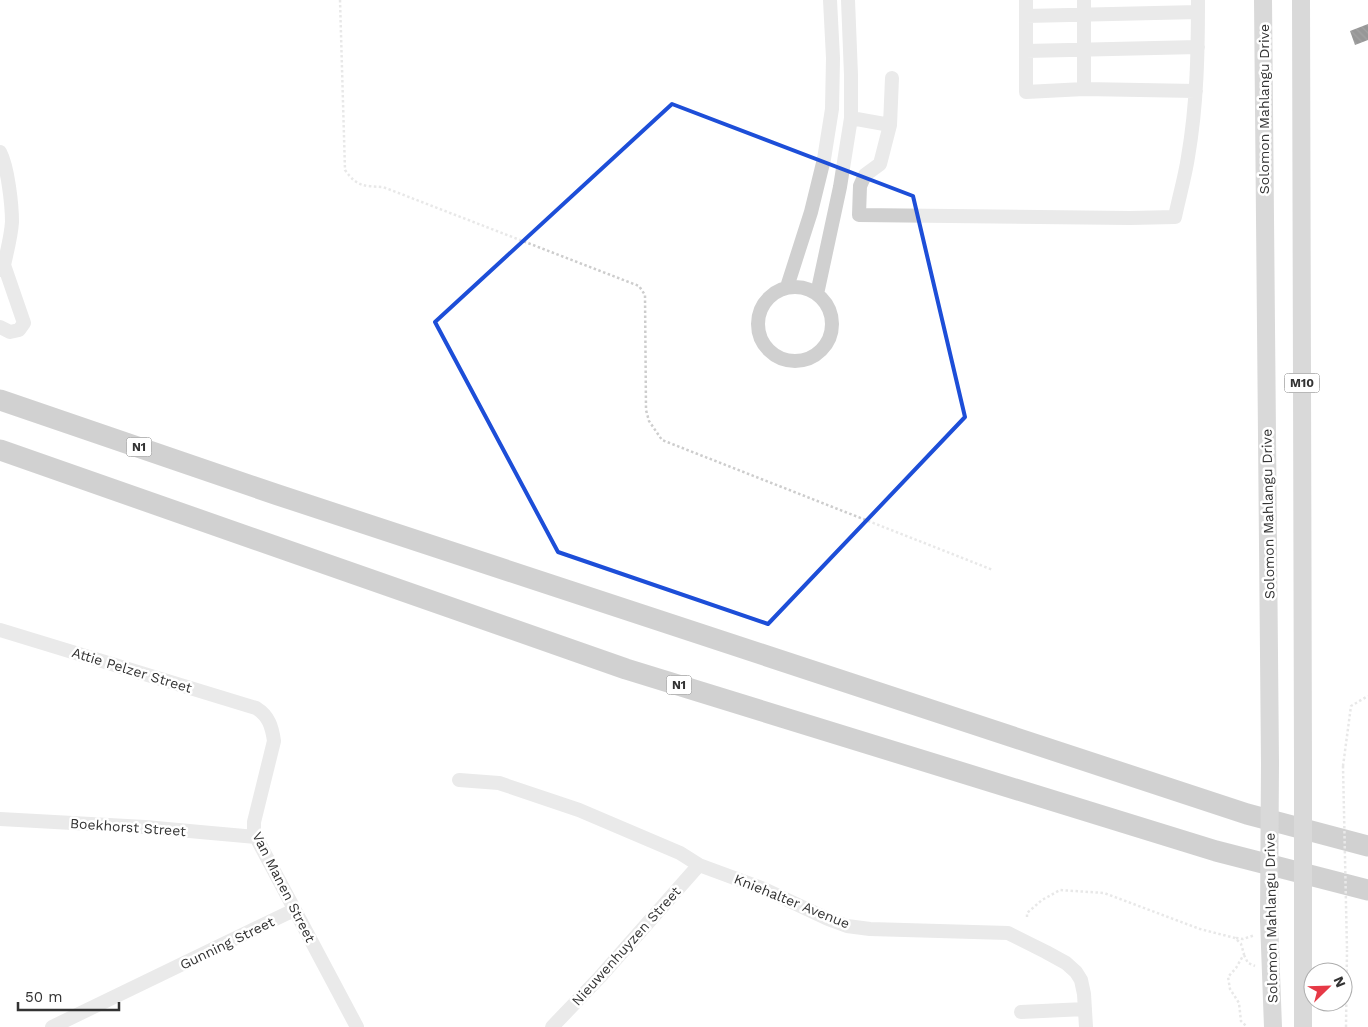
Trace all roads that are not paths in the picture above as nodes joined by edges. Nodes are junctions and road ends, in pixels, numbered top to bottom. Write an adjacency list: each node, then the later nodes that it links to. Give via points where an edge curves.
1 (830, 0): 20 (street, via 832,109 811,212)
2 (848, 0): 16 (street)
3 (1026, 0): 9 (street)
4 (1084, 0): 8 (street)
5 (1261, 0): 42 (main road, Solomon Mahlangu Drive / M10, bridge, via 1269,926)
6 (1301, 0): 43 (main road, M10, bridge)
7 (1198, 6): 8 (street); 10 (street)
8 (1084, 15): 9 (street); 11 (street)
9 (1026, 16): 12 (street)
10 (1198, 47): 11 (street); 15 (street)
11 (1084, 50): 12 (street); 14 (street)
12 (1026, 51): 14 (street, via 1026,92)
13 (892, 78): 17 (street)
14 (1084, 89): 15 (street)
15 (1196, 91): 17 (street, via 1188,157 1175,216 859,215 860,186 865,175 880,164)
16 (851, 118): 17 (street); 21 (street)
17 (890, 125)
18 (0, 152): 19 (street, via 4,160 12,223)
19 (2, 267): 22 (street, via 24,323 19,330 10,332)
20 (787, 287): 21 (street, via 807,288); 21 (street, via 768,298 758,320 764,343 783,359 809,359 828,342 832,321 830,311)
21 (817, 294)
22 (0, 327)
23 (0, 388): 26 (highway)
24 (0, 400): 26 (highway, N1)
25 (0, 450): 34 (highway, N1, via 626,668 1216,851)
26 (278, 495): 32 (highway, N1, via 1247,814)
27 (0, 630): 28 (street, Attie Pelzer Street)
28 (262, 712): 31 (street, Van Manen Street, via 272,728 274,741 254,822)
29 (459, 780): 33 (street, Kniehalter Avenue, via 499,783 579,810 680,853)
30 (0, 819): 31 (street, Boekhorst Street)
31 (256, 837): 35 (street, Van Manen Street)
32 (1368, 846)
33 (699, 865): 36 (street, Kniehalter Avenue, via 764,889 847,926 1008,932 1066,963 1076,972 1081,980); 38 (street, Nieuwenhuyzen Street)
34 (1368, 890)
35 (294, 910): 39 (street, Gunning Street); 40 (street, Van Manen Street)
36 (1085, 1009): 37 (street); 41 (street, Kniehalter Avenue)
37 (1021, 1012)
38 (560, 1024)
39 (52, 1027)
40 (357, 1027)
41 (1086, 1027)
42 (1273, 1027)
43 (1303, 1027)

